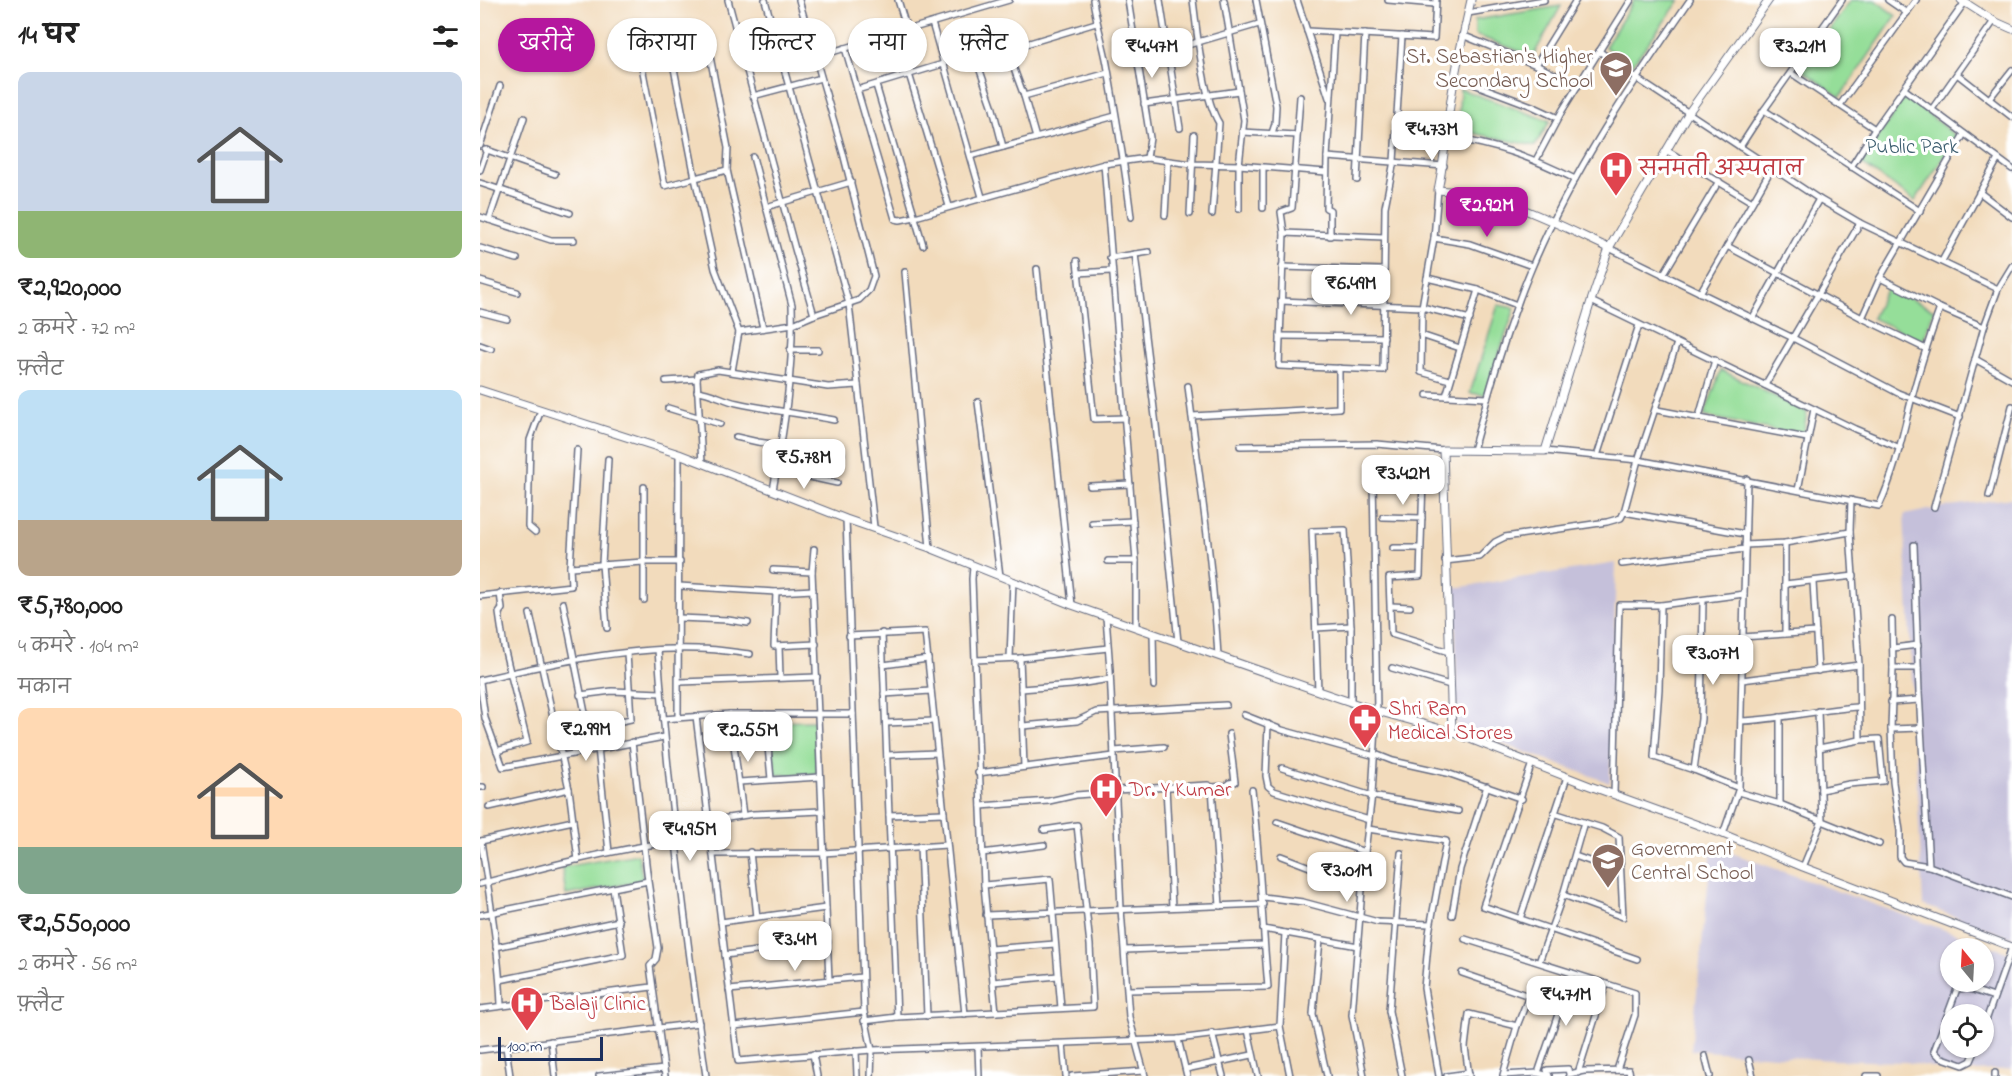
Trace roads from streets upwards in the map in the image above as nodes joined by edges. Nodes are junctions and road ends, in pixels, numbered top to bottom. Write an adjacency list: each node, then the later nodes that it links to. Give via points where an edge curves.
1 (728, 0): 75 (street)
2 (765, 0): 70 (street)
3 (799, 0): 27 (street)
4 (898, 0): 28 (street)
5 (1009, 0): 30 (street)
6 (1093, 0): 31 (street)
7 (1128, 0): 49 (street)
8 (1160, 0): 47 (street)
9 (1193, 0): 41 (street)
10 (1224, 0): 35 (street)
11 (1256, 0): 33 (street)
12 (1297, 0): 36 (street)
13 (1388, 0): 24 (street)
14 (1471, 0): 25 (street)
15 (1544, 0): 25 (street)
16 (1576, 0): 51 (street)
17 (1631, 0): 48 (street)
18 (1690, 0): 66 (street)
19 (1769, 0): 85 (street)
20 (1842, 0): 60 (street)
21 (1888, 0): 26 (street)
22 (1916, 0): 26 (street)
23 (1963, 1): 29 (street); 71 (street)
24 (1436, 2): 40 (street, via 1434,38)
25 (1468, 13): 39 (street)
26 (1907, 13): 82 (street)
27 (804, 18)
28 (903, 18)
29 (1994, 21): 34 (street); 63 (street)
30 (932, 23): 32 (street); 45 (street)
31 (1096, 23): 42 (street); 61 (street)
32 (927, 24)
33 (1259, 24): 35 (street); 93 (street, via 1276,106)
34 (2012, 28)
35 (1229, 31): 41 (street); 73 (street)
36 (1307, 31): 37 (street); 80 (street)
37 (1335, 33): 38 (street); 80 (street)
38 (1365, 34): 40 (street); 107 (street)
39 (1462, 35): 51 (street); 64 (street)
40 (1402, 36): 112 (street)
41 (1198, 40): 47 (street); 74 (street)
42 (1029, 43)
43 (848, 47): 44 (street)
44 (845, 48): 46 (street); 72 (street)
45 (939, 49)
46 (836, 51)
47 (1167, 51): 49 (street); 78 (street)
48 (1599, 51): 66 (street); 69 (street)
49 (1137, 60): 81 (street)
50 (939, 65): 62 (street)
51 (1536, 65): 69 (street)
52 (2012, 70): 79 (street)
53 (643, 72): 128 (street, via 665,186)
54 (675, 72): 128 (street)
55 (713, 72): 124 (street, via 728,148)
56 (820, 72): 65 (street)
57 (945, 72): 103 (street)
58 (981, 72): 99 (street)
59 (1015, 72): 76 (street)
60 (1791, 72): 82 (street); 84 (street)
61 (1108, 73): 76 (street); 86 (street)
62 (909, 74): 67 (street); 142 (street)
63 (1957, 74): 79 (street); 83 (street)
64 (1455, 77): 89 (street); 97 (street)
65 (822, 78): 70 (street); 131 (street)
66 (1636, 78): 85 (street); 129 (street)
67 (876, 85): 72 (street); 153 (street)
68 (500, 86): 101 (street)
69 (1578, 86): 89 (street)
70 (789, 87): 75 (street); 136 (street)
71 (1904, 89): 83 (street); 91 (street)
72 (857, 90): 153 (street, via 893,215 900,220)
73 (1239, 91): 74 (street); 92 (street)
74 (1209, 94): 78 (street); 116 (street, via 1219,123)
75 (753, 96): 140 (street)
76 (1024, 96): 98 (street)
77 (1300, 97): 96 (street)
78 (1175, 98): 81 (street); 90 (street)
79 (1989, 99): 87 (street)
80 (1330, 102): 105 (street)
81 (1144, 104): 106 (street, via 1150,138)
82 (1840, 105): 91 (street)
83 (1932, 109): 94 (street)
84 (1764, 110): 100 (street); 119 (street)
85 (1689, 112): 100 (street); 102 (street)
86 (1115, 116): 98 (street); 113 (street)
87 (2012, 117)
88 (524, 118): 108 (street)
89 (1558, 118): 110 (street)
90 (1180, 128)
91 (1875, 129): 119 (street)
92 (1242, 132): 93 (street); 117 (street)
93 (1272, 133): 96 (street)
94 (1964, 134): 109 (street); 146 (street)
95 (1194, 135): 115 (street)
96 (1297, 135): 125 (street)
97 (1447, 137): 110 (street, via 1496,146); 118 (street)
98 (1036, 138): 99 (street)
99 (1003, 147): 103 (street)
100 (1740, 147): 121 (street)
101 (482, 148): 108 (street); 123 (street)
102 (1666, 150): 132 (street); 167 (street)
103 (971, 156): 138 (street)
104 (753, 157): 143 (street)
105 (1327, 157): 107 (street); 126 (street)
106 (1147, 158): 111 (street); 113 (street)
107 (1357, 158): 112 (street); 130 (street)
108 (510, 159): 127 (street); 134 (street)
109 (1998, 159): 122 (street); 137 (street)
110 (1536, 160): 129 (street)
111 (1168, 161): 115 (street); 150 (street)
112 (1394, 161): 118 (street); 160 (street)
113 (1125, 162): 114 (street); 151 (street)
114 (1104, 164): 138 (street); 170 (street)
115 (1192, 164): 116 (street); 148 (street)
116 (1216, 165): 117 (street); 149 (street)
117 (1239, 165): 120 (street); 145 (street)
118 (1444, 166): 135 (street)
119 (1851, 167): 146 (street)
120 (1263, 168): 125 (street); 144 (street)
121 (1772, 168): 139 (street); 141 (street)
122 (2012, 169)
123 (480, 170)
124 (727, 170): 128 (street); 208 (street)
125 (1295, 170): 126 (street); 158 (street, via 1293,208 1281,212)
126 (1326, 172): 159 (street)
127 (555, 174)
128 (695, 178): 209 (street, via 715,270)
129 (1575, 179): 156 (street)
130 (1357, 180)
131 (850, 182): 136 (street); 194 (street, via 874,276 869,290)
132 (1719, 182): 141 (street); 183 (street)
133 (480, 183): 134 (street)
134 (500, 189): 147 (street); 155 (street)
135 (1438, 190): 156 (street, via 1465,191 1495,199); 161 (street)
136 (817, 192): 140 (street); 194 (street)
137 (1979, 192): 154 (street); 173 (street)
138 (982, 197): 142 (street)
139 (1819, 199): 157 (street); 181 (street)
140 (783, 202): 143 (street); 200 (street)
141 (1752, 202): 165 (street)
142 (949, 206): 153 (street)
143 (766, 207): 205 (street, via 792,305)
144 (1263, 208)
145 (1239, 209)
146 (1920, 211): 163 (street)
147 (570, 213)
148 (1190, 214)
149 (1212, 214)
150 (1165, 215)
151 (1131, 216)
152 (480, 217): 155 (street)
153 (915, 217): 164 (street)
154 (2012, 217)
155 (489, 220): 162 (street, via 551,240)
156 (1553, 222): 167 (street); 174 (street)
157 (1860, 223): 163 (street); 191 (street)
158 (1284, 233): 159 (street); 176 (street)
159 (1330, 236): 160 (street)
160 (1384, 237): 178 (street)
161 (1434, 238): 174 (street, via 1470,244); 184 (street)
162 (574, 240)
163 (1901, 242): 173 (street); 185 (street)
164 (923, 245)
165 (1727, 246): 181 (street); 190 (street)
166 (480, 248): 171 (street)
167 (1609, 248): 183 (street); 193 (street)
168 (1149, 252): 169 (street)
169 (1135, 254): 170 (street); 342 (street)
170 (1110, 258): 179 (street)
171 (517, 259)
172 (1077, 261): 182 (street)
173 (1942, 261): 188 (street)
174 (1533, 266): 195 (street)
175 (2012, 266): 188 (street)
176 (1282, 267): 178 (street); 192 (street)
177 (1036, 269): 323 (street)
178 (1383, 270): 196 (street)
179 (1111, 271): 182 (street); 250 (street)
180 (905, 272): 294 (street)
181 (1777, 272): 191 (street); 204 (street)
182 (1078, 273): 250 (street, via 1094,419)
183 (1663, 275): 190 (street)
184 (1427, 278): 187 (street); 197 (street)
185 (1880, 278): 198 (street); 201 (street)
186 (480, 281): 189 (street)
187 (1478, 290): 195 (street); 203 (street)
188 (1998, 290): 207 (street)
189 (517, 292)
190 (1700, 293): 204 (street)
191 (1819, 295): 201 (street); 213 (street)
192 (1281, 301): 196 (street); 211 (street)
193 (1591, 301): 206 (street); 261 (street)
194 (849, 304): 200 (street); 230 (street)
195 (1517, 305): 237 (street)
196 (1383, 306): 197 (street); 212 (street)
197 (1422, 307): 203 (street); 210 (street)
198 (1940, 308): 207 (street); 218 (street)
199 (480, 312): 202 (street)
200 (814, 315): 205 (street)
201 (1862, 318): 218 (street)
202 (507, 319)
203 (1470, 319): 216 (street)
204 (1752, 319): 213 (street)
205 (793, 324): 208 (street); 219 (street)
206 (1639, 325): 214 (street); 264 (street)
207 (1984, 327): 221 (street)
208 (763, 328): 209 (street)
209 (738, 332): 224 (street)
210 (1422, 335): 216 (street); 226 (street, via 1421,372)
211 (1280, 336): 212 (street); 223 (street, via 1279,366)
212 (1384, 337): 223 (street, via 1383,370)
213 (1792, 338): 231 (street); 238 (street)
214 (1677, 343): 222 (street); 244 (street)
215 (480, 345): 217 (street)
216 (1460, 348): 226 (street)
217 (491, 349)
218 (1926, 349): 238 (street)
219 (790, 350): 220 (street); 229 (street)
220 (819, 350)
221 (1976, 358): 227 (street); 249 (street)
222 (1715, 360): 231 (street); 248 (street)
223 (1339, 368): 246 (street, via 1339,408)
224 (732, 371): 225 (street, via 708,372); 229 (street)
225 (697, 379): 228 (street); 234 (street)
226 (1450, 380): 236 (street)
227 (2012, 380)
228 (666, 381)
229 (788, 381): 230 (street, via 828,387); 245 (street)
230 (858, 385): 287 (street)
231 (1765, 385): 242 (street)
232 (1188, 386): 246 (street)
233 (480, 390): 243 (street)
234 (697, 391): 245 (street); 247 (street)
235 (1427, 395): 236 (street)
236 (1446, 396): 237 (street)
237 (1487, 398): 260 (street)
238 (1912, 399): 249 (street); 257 (street)
239 (978, 402): 309 (street)
240 (2012, 406): 278 (street)
241 (668, 408): 247 (street)
242 (1814, 409): 254 (street); 257 (street)
243 (541, 410): 262 (street); 288 (street, via 528,458 528,526)
244 (1657, 410): 248 (street); 266 (street)
245 (784, 412): 251 (street); 255 (street)
246 (1192, 416): 353 (street, via 1214,587)
247 (698, 417): 252 (street); 267 (street)
248 (1699, 417): 254 (street)
249 (1960, 417): 280 (street)
250 (1125, 418): 273 (street)
251 (834, 420)
252 (720, 424)
253 (736, 437): 255 (street)
254 (1808, 438): 277 (street)
255 (781, 445): 263 (street); 268 (street)
256 (1240, 446): 259 (street, via 1377,444)
257 (1900, 448): 279 (street, via 1879,506)
258 (577, 450): 306 (street)
259 (1443, 450): 260 (street); 270 (street)
260 (1473, 450): 261 (street)
261 (1545, 451): 264 (street)
262 (680, 454): 267 (street); 302 (street)
263 (842, 454)
264 (1597, 456): 266 (street)
265 (608, 459): 303 (street)
266 (1638, 460): 271 (street); 281 (street)
267 (702, 463): 276 (street)
268 (777, 470): 272 (street); 276 (street)
269 (1373, 478): 388 (street)
270 (1443, 479): 283 (street, via 1423,479); 300 (street)
271 (1747, 479): 277 (street); 290 (street)
272 (837, 483)
273 (1130, 484): 274 (street); 285 (street)
274 (1090, 486)
275 (644, 487): 301 (street)
276 (773, 490): 284 (street)
277 (1798, 490): 279 (street)
278 (1989, 496)
279 (1851, 501): 289 (street)
280 (1934, 507)
281 (1624, 512): 290 (street); 300 (street, via 1619,519 1607,522 1505,537 1480,557)
282 (1383, 517): 283 (street)
283 (1422, 518): 296 (street)
284 (846, 519): 287 (street); 340 (street)
285 (1133, 521): 286 (street); 299 (street)
286 (1092, 523)
287 (874, 527): 294 (street)
288 (535, 532)
289 (1850, 532): 291 (street); 310 (street)
290 (1746, 534): 293 (street)
291 (1785, 543): 293 (street); 313 (street)
292 (1914, 545): 344 (street)
293 (1745, 547): 304 (street); 318 (street)
294 (930, 548): 305 (street)
295 (1393, 548): 296 (street)
296 (1420, 548): 325 (street, via 1420,576 1389,578)
297 (814, 549): 308 (street)
298 (1108, 561): 299 (street)
299 (1136, 561): 333 (street)
300 (1445, 561): 350 (street)
301 (644, 562): 302 (street); 303 (street); 320 (street)
302 (680, 562): 314 (street)
303 (602, 564): 306 (street); 334 (street)
304 (1622, 564)
305 (973, 566): 309 (street); 357 (street)
306 (570, 567): 317 (street, via 571,586)
307 (773, 570): 308 (street)
308 (812, 572): 315 (street)
309 (1000, 576): 311 (street)
310 (1854, 576): 312 (street); 359 (street)
311 (1013, 581): 323 (street); 354 (street)
312 (1813, 582): 313 (street); 336 (street)
313 (1785, 584): 339 (street)
314 (680, 586): 316 (street); 329 (street)
315 (813, 590): 316 (street); 343 (street)
316 (776, 592): 345 (street, via 774,646)
317 (500, 593): 319 (street); 366 (street, via 499,613)
318 (1744, 594): 321 (street); 341 (street)
319 (480, 596)
320 (644, 600)
321 (1703, 600): 324 (street); 425 (street, via 1701,719)
322 (563, 603): 358 (street)
323 (1072, 605): 328 (street)
324 (1661, 605): 425 (street, via 1654,757); 439 (street, via 1619,605)
325 (1391, 606): 326 (street); 350 (street, via 1391,634)
326 (1410, 607)
327 (530, 614): 361 (street)
328 (1106, 616): 333 (street); 346 (street)
329 (680, 618): 331 (street); 348 (street)
330 (1892, 620): 347 (street)
331 (748, 623)
332 (1352, 626): 335 (street); 335 (street, via 1345,530 1312,531); 384 (street)
333 (1136, 627): 338 (street)
334 (607, 628)
335 (1316, 628): 377 (street)
336 (1816, 632): 339 (street); 365 (street)
337 (882, 633): 340 (street); 356 (street, via 925,632); 360 (street)
338 (1153, 633): 342 (street); 374 (street)
339 (1785, 634): 341 (street)
340 (849, 636): 393 (street)
341 (1742, 637): 370 (street)
342 (1178, 642): 353 (street)
343 (816, 644): 345 (street); 368 (street)
344 (1918, 645): 347 (street); 364 (street)
345 (779, 646): 367 (street)
346 (1108, 648): 355 (street); 369 (street)
347 (1893, 648): 363 (street)
348 (680, 649): 349 (street); 352 (street); 372 (street)
349 (658, 650): 351 (street); 379 (street)
350 (1449, 652): 373 (street)
351 (627, 653): 358 (street); 378 (street)
352 (750, 654)
353 (1218, 656): 377 (street)
354 (1010, 658): 355 (street); 357 (street)
355 (1020, 658): 375 (street)
356 (928, 659): 360 (street); 376 (street)
357 (975, 660): 426 (street)
358 (574, 661): 361 (street); 381 (street)
359 (1859, 664): 365 (street); 386 (street)
360 (884, 665): 380 (street)
361 (542, 666): 366 (street); 419 (street)
362 (1392, 668): 373 (street)
363 (1893, 668): 364 (street); 383 (street)
364 (1918, 668): 382 (street)
365 (1818, 670): 370 (street)
366 (510, 673): 371 (street); 416 (street, via 527,742)
367 (780, 677): 368 (street); 372 (street)
368 (817, 677): 390 (street)
369 (1110, 679): 375 (street); 387 (street)
370 (1742, 680): 400 (street)
371 (480, 681): 416 (street, via 485,718)
372 (680, 682): 396 (street)
373 (1450, 685): 407 (street)
374 (1154, 686)
375 (1022, 689): 404 (street)
376 (931, 691): 380 (street); 399 (street)
377 (1318, 692): 384 (street)
378 (630, 693): 379 (street); 381 (street); 402 (street, via 631,720)
379 (661, 693): 398 (street)
380 (884, 694): 401 (street)
381 (580, 695): 402 (street, via 588,728)
382 (1919, 700): 383 (street); 405 (street)
383 (1891, 702): 406 (street)
384 (1351, 703): 388 (street)
385 (1226, 705): 387 (street)
386 (1859, 707): 389 (street); 410 (street)
387 (1112, 711): 404 (street, via 1092,713 1077,721); 418 (street)
388 (1377, 711): 407 (street); 421 (street)
389 (1818, 711): 397 (street); 415 (street)
390 (818, 713): 392 (street); 393 (street); 427 (street)
391 (730, 714): 392 (street); 394 (street); 430 (street)
392 (765, 714): 429 (street)
393 (853, 714): 467 (street)
394 (696, 716): 396 (street); 453 (street)
395 (1244, 716): 403 (street)
396 (678, 717): 398 (street)
397 (1780, 717): 400 (street); 442 (street)
398 (663, 719): 409 (street)
399 (934, 721): 401 (street); 417 (street)
400 (1741, 721): 436 (street)
401 (886, 723): 420 (street)
402 (610, 724): 412 (street)
403 (1268, 724): 421 (street); 451 (street, via 1268,786)
404 (1023, 726): 423 (street)
405 (1921, 728): 406 (street); 478 (street)
406 (1891, 729): 478 (street, via 1900,857 1904,862)
407 (1452, 732): 422 (street)
408 (1229, 734): 433 (street, via 1235,782)
409 (664, 736): 411 (street); 460 (street)
410 (1860, 740): 415 (street); 437 (street, via 1879,739 1883,780)
411 (632, 742): 412 (street); 464 (street)
412 (615, 745): 414 (street)
413 (1164, 747): 418 (street)
414 (598, 748): 419 (street); 468 (street)
415 (1820, 748): 437 (street)
416 (497, 751): 419 (street, via 503,767)
417 (937, 753): 420 (street); 447 (street)
418 (1114, 753): 423 (street); 438 (street)
419 (561, 754): 434 (street)
420 (887, 754): 450 (street)
421 (1375, 755): 431 (street); 440 (street)
422 (1532, 763): 428 (street); 441 (street)
423 (1024, 767): 426 (street)
424 (1282, 768): 440 (street)
425 (1694, 770): 436 (street)
426 (978, 773): 443 (street)
427 (820, 777): 429 (street); 445 (street)
428 (1567, 777): 439 (street); 448 (street)
429 (771, 779): 430 (street)
430 (739, 782): 449 (street)
431 (1487, 786): 441 (street); 499 (street, via 1462,862)
432 (1166, 787): 433 (street); 438 (street); 492 (street)
433 (1212, 787): 490 (street)
434 (569, 789): 444 (street); 452 (street)
435 (1252, 790): 489 (street)
436 (1738, 790): 442 (street); 459 (street)
437 (1821, 790): 454 (street)
438 (1116, 791): 443 (street); 493 (street)
439 (1614, 794): 459 (street)
440 (1372, 796): 446 (street); 451 (street)
441 (1522, 799): 502 (street, via 1483,906)
442 (1780, 804): 454 (street)
443 (981, 806): 472 (street)
444 (489, 807)
445 (822, 811): 449 (street); 471 (street)
446 (1458, 811)
447 (944, 813): 450 (street); 461 (street)
448 (1554, 813): 456 (street); 502 (street)
449 (743, 815): 453 (street)
450 (890, 815): 466 (street)
451 (1369, 820): 457 (street)
452 (573, 821): 477 (street); 482 (street, via 481,841)
453 (709, 821): 474 (street)
454 (1822, 821): 463 (street); 479 (street)
455 (1277, 822): 470 (street)
456 (1584, 822): 476 (street); 480 (street, via 1619,837)
457 (1368, 829): 470 (street); 506 (street, via 1446,841)
458 (1044, 830): 494 (street, via 1077,825)
459 (1723, 834): 479 (street)
460 (676, 841): 464 (street); 548 (street)
461 (947, 844): 465 (street); 544 (street)
462 (1044, 844): 472 (street)
463 (1879, 844)
464 (643, 846): 468 (street); 481 (street)
465 (920, 846): 466 (street); 545 (street)
466 (891, 848): 467 (street); 546 (street)
467 (858, 851): 471 (street); 526 (street)
468 (609, 852): 477 (street)
469 (750, 852): 471 (street); 474 (street); 500 (street)
470 (1365, 852): 485 (street)
471 (823, 853): 491 (street)
472 (982, 853): 484 (street)
473 (1401, 853): 505 (street)
474 (713, 854): 504 (street)
475 (1281, 856): 485 (street)
476 (1575, 856): 480 (street); 487 (street)
477 (578, 860): 482 (street)
478 (1929, 866): 488 (street)
479 (1803, 867): 517 (street)
480 (1620, 872): 487 (street, via 1623,917)
481 (648, 881): 486 (street); 531 (street, via 658,948 650,966)
482 (487, 882): 483 (street); 495 (street)
483 (480, 884)
484 (984, 885): 496 (street, via 1050,879); 498 (street)
485 (1362, 887): 501 (street)
486 (613, 888): 495 (street); 503 (street)
487 (1563, 895): 508 (street)
488 (2012, 897)
489 (1263, 901): 490 (street); 501 (street, via 1304,902); 507 (street)
490 (1220, 906): 492 (street)
491 (826, 908): 500 (street); 512 (street)
492 (1172, 908): 493 (street)
493 (1120, 909): 494 (street); 519 (street)
494 (1086, 911): 496 (street); 540 (street, via 1093,1007)
495 (492, 914): 497 (street); 515 (street)
496 (1052, 914): 498 (street); 513 (street)
497 (480, 915)
498 (986, 915): 518 (street)
499 (1452, 915)
500 (757, 917): 504 (street)
501 (1360, 918): 505 (street); 516 (street)
502 (1520, 919): 508 (street)
503 (619, 921): 515 (street); 527 (street, via 623,955)
504 (721, 921): 520 (street)
505 (1395, 922): 506 (street); 598 (street, via 1389,1011)
506 (1430, 924): 599 (street, via 1424,988)
507 (1263, 929): 509 (street); 514 (street)
508 (1551, 929): 521 (street); 522 (street)
509 (1285, 933): 511 (street); 550 (street)
510 (1465, 939): 522 (street)
511 (1320, 940): 516 (street); 596 (street, via 1313,1014)
512 (828, 942): 520 (street); 528 (street)
513 (1055, 944): 518 (street); 525 (street)
514 (1264, 945): 519 (street); 533 (street, via 1268,987)
515 (496, 946): 527 (street)
516 (1358, 946): 597 (street, via 1352,1015)
517 (2012, 947): 535 (street)
518 (990, 949): 529 (street)
519 (1125, 950): 533 (street)
520 (725, 955): 532 (street)
521 (1637, 959)
522 (1539, 962): 524 (street)
523 (1462, 973): 534 (street)
524 (1572, 973): 530 (street); 539 (street)
525 (1058, 976): 529 (street); 540 (street)
526 (862, 977): 528 (street); 542 (street)
527 (500, 980): 538 (street)
528 (829, 980): 532 (street)
529 (993, 982): 543 (street)
530 (1606, 984): 574 (street, via 1635,993 1635,1015); 578 (street)
531 (652, 987): 538 (street); 552 (street)
532 (729, 990): 549 (street)
533 (1128, 990): 557 (street, via 1129,1017)
534 (1529, 996): 539 (street); 551 (street)
535 (1994, 997): 536 (street, via 1957,989); 537 (street)
536 (1951, 1004)
537 (1992, 1004)
538 (501, 1005): 541 (street)
539 (1561, 1007): 577 (street)
540 (1061, 1008): 543 (street)
541 (480, 1009)
542 (864, 1012): 547 (street); 549 (street)
543 (996, 1012): 544 (street)
544 (965, 1014): 545 (street)
545 (927, 1016): 546 (street)
546 (897, 1017): 547 (street)
547 (864, 1021): 563 (street)
548 (699, 1023): 552 (street); 586 (street)
549 (734, 1026): 565 (street, via 738,1061)
550 (1280, 1026): 553 (street); 595 (street)
551 (1517, 1026): 579 (street, via 1470,1014 1465,1047); 581 (street, via 1503,1075)
552 (658, 1028): 558 (street); 573 (street)
553 (1248, 1030): 554 (street); 566 (street)
554 (1212, 1033): 556 (street); 572 (street)
555 (1940, 1035): 568 (street, via 1934,1051)
556 (1178, 1039): 557 (street); 576 (street)
557 (1136, 1040): 559 (street); 575 (street)
558 (552, 1041): 560 (street); 583 (street)
559 (1063, 1044): 561 (street); 591 (street)
560 (506, 1047): 562 (street); 582 (street)
561 (978, 1047): 563 (street); 590 (street)
562 (480, 1050)
563 (872, 1050): 564 (street); 589 (street)
564 (856, 1051): 565 (street); 588 (street)
565 (813, 1054): 587 (street)
566 (1252, 1055): 572 (street); 594 (street)
567 (1705, 1056): 603 (street)
568 (1940, 1057)
569 (1943, 1058): 570 (street, via 1963,1065)
570 (1972, 1058)
571 (1749, 1060): 604 (street)
572 (1218, 1063): 576 (street); 593 (street)
573 (664, 1069): 580 (street); 585 (street)
574 (1617, 1070): 578 (street); 602 (street, via 1629,1070)
575 (1145, 1073): 592 (street)
576 (1186, 1073)
577 (1538, 1073): 581 (street); 601 (street)
578 (1582, 1073): 601 (street, via 1547,1070)
579 (1469, 1074): 600 (street)
580 (625, 1075): 584 (street)
581 (1517, 1075)
582 (510, 1076)
583 (555, 1076)
584 (599, 1076)
585 (665, 1076)
586 (706, 1076)
587 (817, 1076)
588 (857, 1076)
589 (871, 1076)
590 (979, 1076)
591 (1066, 1076)
592 (1072, 1076)
593 (1223, 1076)
594 (1258, 1076)
595 (1290, 1076)
596 (1327, 1076)
597 (1364, 1076)
598 (1402, 1076)
599 (1439, 1076)
600 (1448, 1076)
601 (1549, 1076)
602 (1630, 1076)
603 (1710, 1076)
604 (1753, 1076)
605 (1866, 1076): 606 (street)
606 (1878, 1076)

